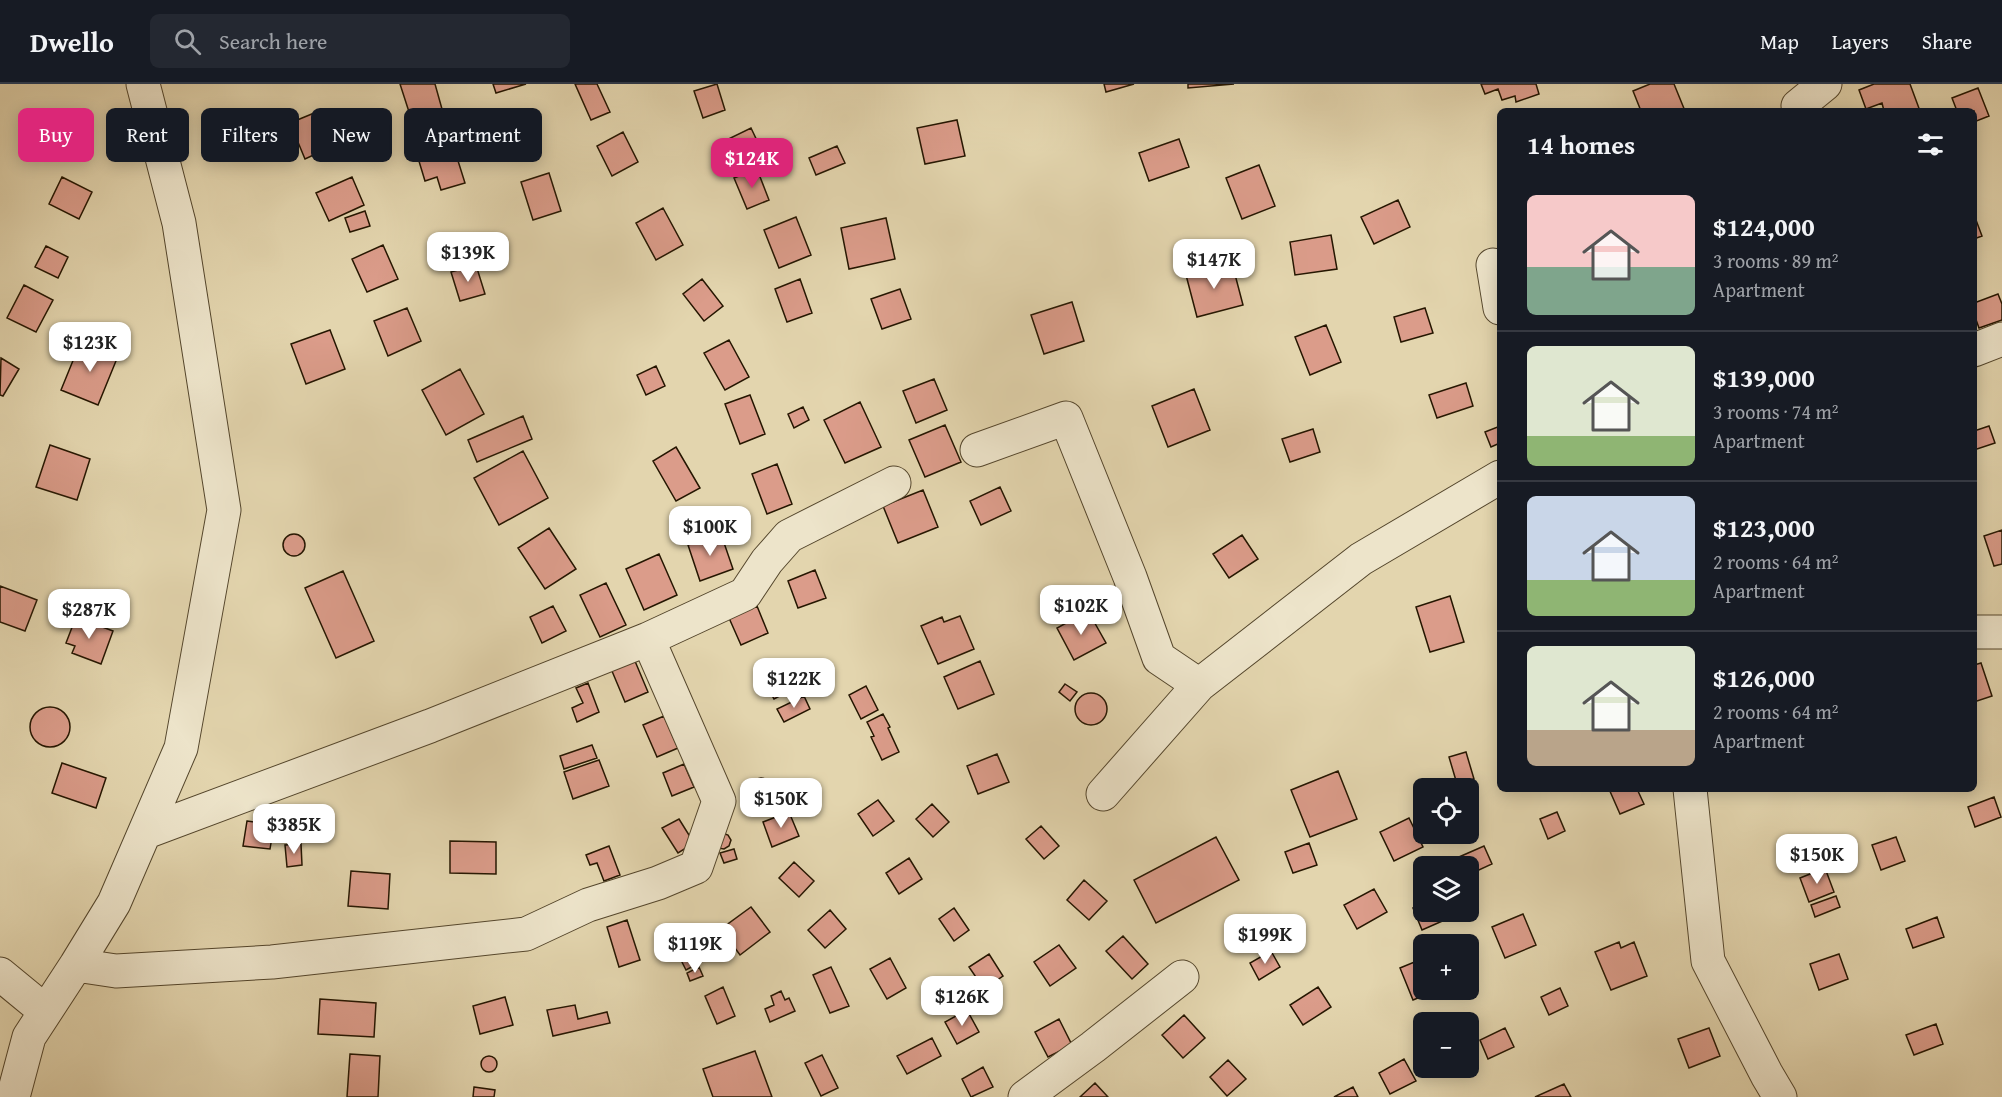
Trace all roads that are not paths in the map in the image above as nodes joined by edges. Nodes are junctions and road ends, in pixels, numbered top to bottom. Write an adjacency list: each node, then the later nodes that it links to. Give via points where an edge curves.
1 (143, 84): 17 (street, via 180,222 224,510 181,748)
2 (1824, 84): 3 (street)
3 (1799, 108)
4 (1493, 265): 5 (street)
5 (1497, 290)
6 (2002, 339): 7 (street)
7 (1977, 349)
8 (977, 450): 14 (street, via 1066,418 1159,658)
9 (1497, 479): 14 (street, via 1361,559)
10 (894, 483): 13 (street, via 789,536 745,594)
11 (1977, 632): 12 (street)
12 (2002, 632)
13 (648, 639): 17 (street); 18 (street, via 719,801 696,867 588,905 526,934 272,962 116,971)
14 (1199, 685): 16 (street)
15 (1690, 792): 26 (street, via 1708,961)
16 (1103, 794)
17 (146, 832): 18 (street, via 114,903)
18 (76, 965): 21 (street)
19 (0, 974): 21 (street)
20 (1182, 977): 25 (street)
21 (45, 1011): 22 (street)
22 (28, 1042): 23 (street); 24 (street)
23 (0, 1083)
24 (13, 1097)
25 (1025, 1097)
26 (1780, 1097)

